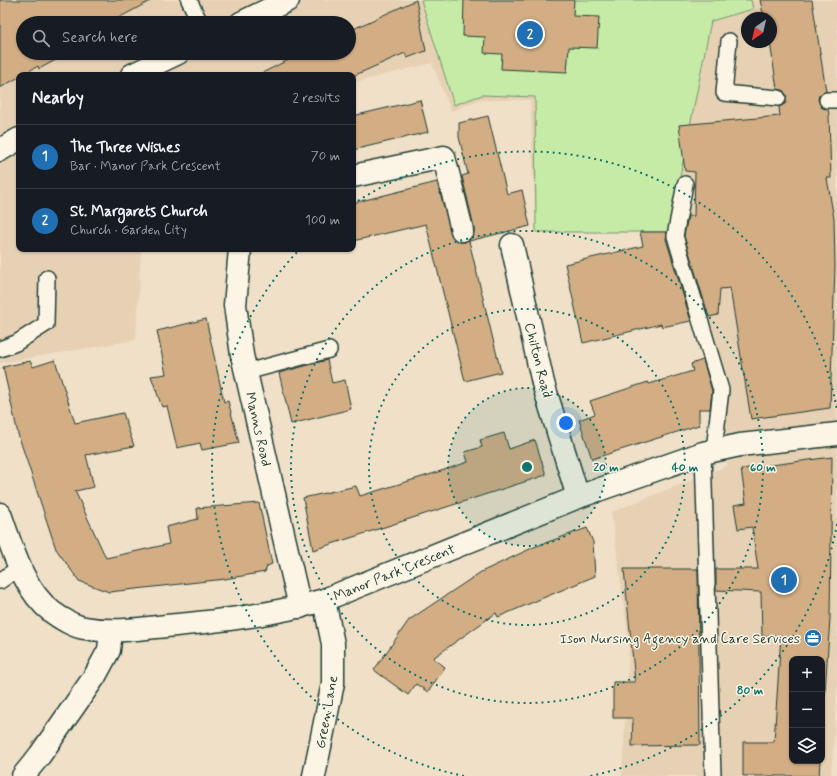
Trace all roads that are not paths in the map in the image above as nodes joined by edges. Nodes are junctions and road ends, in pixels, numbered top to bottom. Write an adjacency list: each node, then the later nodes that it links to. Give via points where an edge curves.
1 (189, 0): 3 (lane)
2 (288, 0): 4 (street)
3 (197, 16)
4 (255, 16)
5 (729, 41): 8 (lane, via 724,93)
6 (163, 60): 7 (street)
7 (138, 72)
8 (778, 98)
9 (16, 141): 10 (street)
10 (0, 150)
11 (356, 175): 13 (street, via 444,157)
12 (684, 184): 21 (lane, via 675,236 721,390)
13 (462, 230)
14 (512, 245): 22 (street, Chilton Road, via 543,382)
15 (240, 252): 19 (street, Manns Road, via 235,304)
16 (47, 278): 17 (lane, via 46,324 16,344)
17 (0, 349)
18 (328, 350): 19 (lane)
19 (246, 372): 27 (street, Manns Road)
20 (837, 434): 21 (street, Manor Park Crescent, via 740,445)
21 (709, 452): 22 (street, Manor Park Crescent); 31 (lane)
22 (578, 497): 26 (street, Manor Park Crescent)
23 (0, 514): 24 (street, Manor Park Crescent)
24 (20, 566): 25 (lane); 28 (street, Manor Park Crescent, via 35,594 52,612 82,628)
25 (0, 581)
26 (324, 600): 27 (street, Manor Park Crescent); 30 (street, Green Lane, via 333,644 333,683)
27 (300, 607): 28 (street, Manor Park Crescent, via 232,620)
28 (111, 631): 29 (street, via 109,650 95,676)
29 (23, 776)
30 (314, 776)
31 (713, 776)

